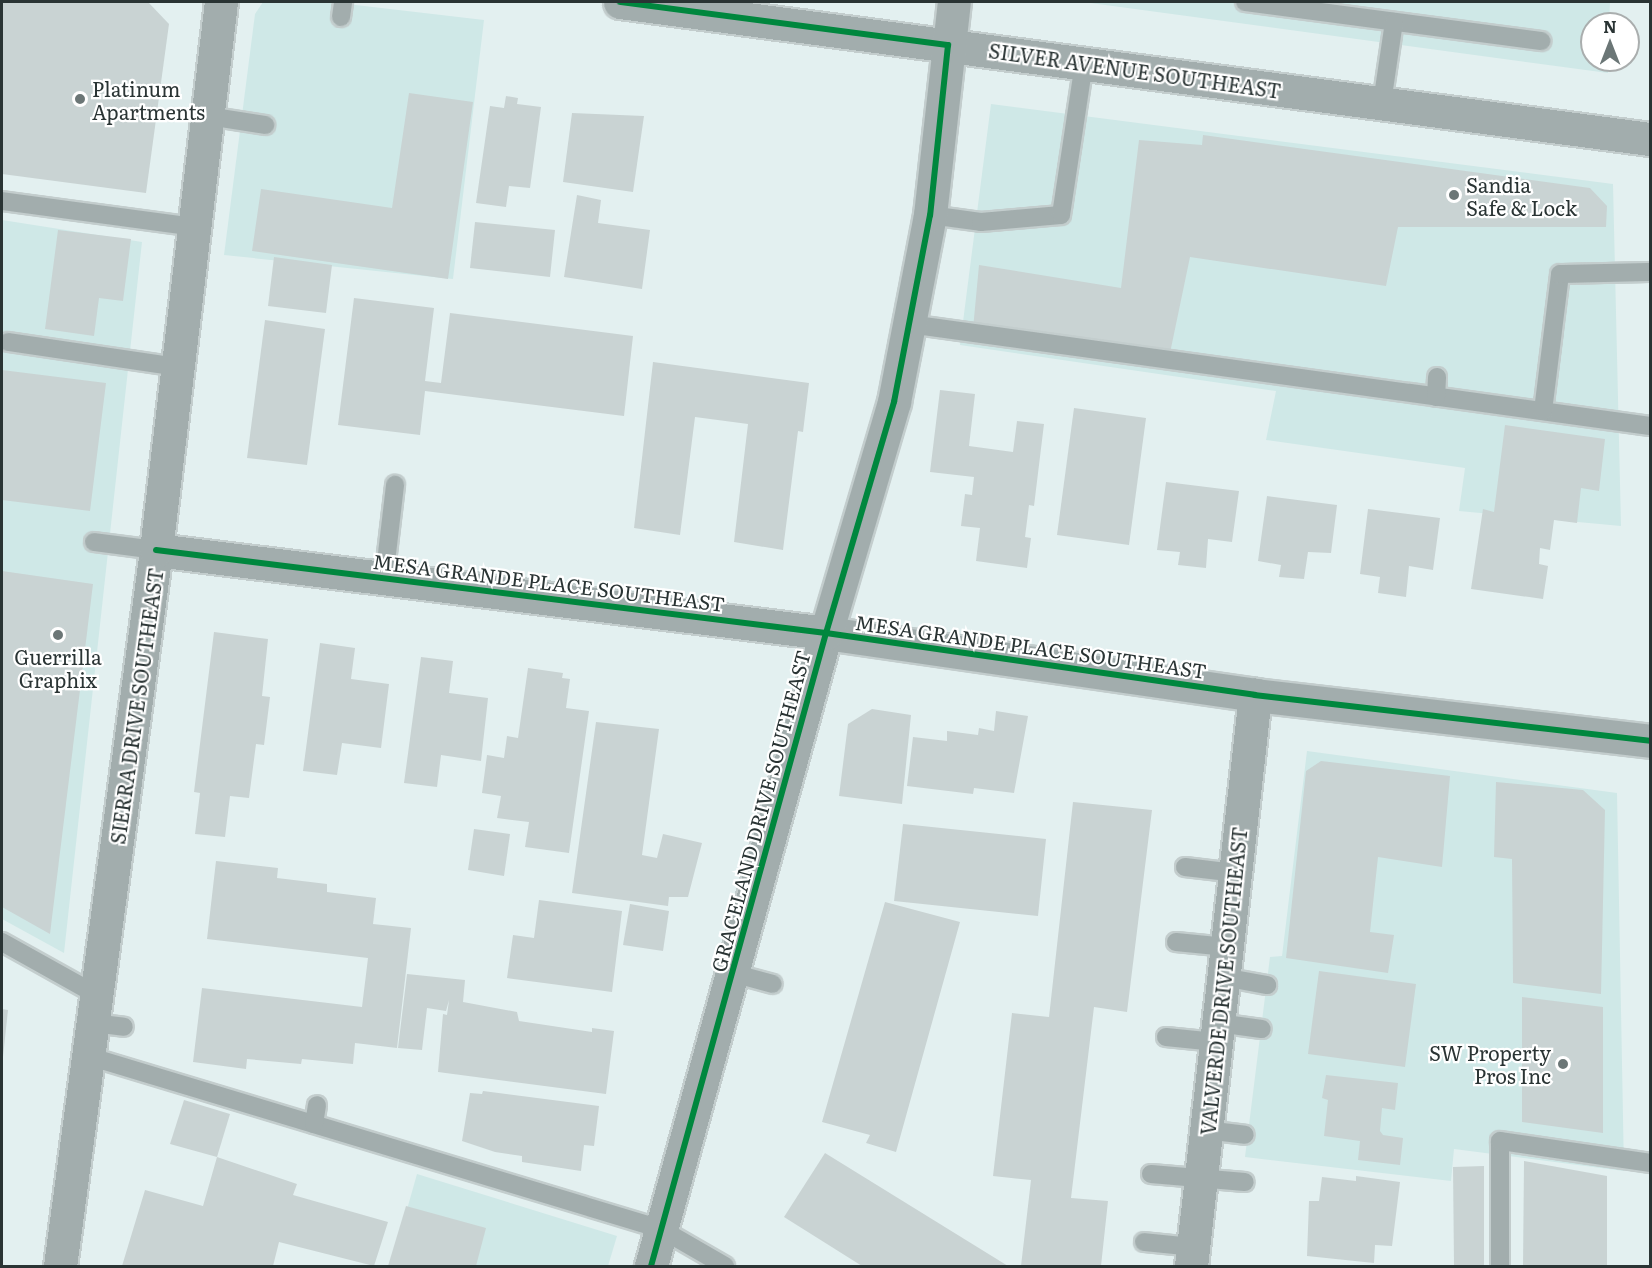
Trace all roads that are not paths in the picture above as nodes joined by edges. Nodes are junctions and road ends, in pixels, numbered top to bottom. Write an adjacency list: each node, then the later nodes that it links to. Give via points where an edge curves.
1 (221, 2): 10 (street, SIERRA DRIVE SOUTHEAST)
2 (620, 2): 7 (street, SILVER AVENUE SOUTHEAST)
3 (954, 2): 7 (street, GRACELAND DRIVE SOUTHEAST)
4 (1245, 2): 5 (lane)
5 (1394, 22): 6 (lane); 9 (lane)
6 (1541, 41)
7 (948, 45): 8 (street, SILVER AVENUE SOUTHEAST); 14 (street, GRACELAND DRIVE SOUTHEAST)
8 (1083, 63): 9 (street, SILVER AVENUE SOUTHEAST); 14 (lane, via 1061,215 981,222)
9 (1382, 103): 12 (street, SILVER AVENUE SOUTHEAST)
10 (208, 116): 11 (lane); 15 (street, SIERRA DRIVE SOUTHEAST)
11 (265, 125)
12 (1650, 139)
13 (2, 201): 15 (lane)
14 (930, 215): 17 (street, GRACELAND DRIVE SOUTHEAST)
15 (194, 227): 19 (street, SIERRA DRIVE SOUTHEAST)
16 (1650, 272): 22 (lane, via 1560,274)
17 (909, 324): 21 (lane); 28 (street, GRACELAND DRIVE SOUTHEAST, via 894,402)
18 (8, 342): 19 (lane)
19 (178, 367): 26 (street, SIERRA DRIVE SOUTHEAST)
20 (1437, 377): 21 (lane)
21 (1436, 397): 22 (lane)
22 (1543, 411): 23 (lane)
23 (1650, 426)
24 (395, 485): 27 (lane)
25 (94, 542): 26 (lane)
26 (156, 550): 27 (street, MESA GRANDE PLACE SOUTHEAST); 39 (street, SIERRA DRIVE SOUTHEAST)
27 (384, 579): 28 (street, MESA GRANDE PLACE SOUTHEAST)
28 (826, 633): 29 (street, MESA GRANDE PLACE SOUTHEAST); 36 (street, GRACELAND DRIVE SOUTHEAST)
29 (1255, 695): 30 (street, MESA GRANDE PLACE SOUTHEAST); 32 (street, VALVERDE DRIVE SOUTHEAST)
30 (1650, 741)
31 (1185, 867): 32 (lane)
32 (1235, 873): 35 (street, VALVERDE DRIVE SOUTHEAST)
33 (2, 942): 39 (lane)
34 (1176, 942): 35 (lane)
35 (1225, 962): 38 (lane); 41 (street, VALVERDE DRIVE SOUTHEAST)
36 (732, 973): 37 (lane); 52 (street, GRACELAND DRIVE SOUTHEAST)
37 (773, 984)
38 (1267, 985)
39 (105, 1015): 43 (street, SIERRA DRIVE SOUTHEAST)
40 (1262, 1029): 41 (lane)
41 (1217, 1033): 42 (lane); 46 (street, VALVERDE DRIVE SOUTHEAST)
42 (1166, 1037)
43 (88, 1056): 45 (lane); 55 (street, SIERRA DRIVE SOUTHEAST)
44 (317, 1105): 45 (lane)
45 (314, 1124): 52 (lane)
46 (1206, 1130): 47 (lane); 50 (street, VALVERDE DRIVE SOUTHEAST)
47 (1245, 1135)
48 (1650, 1162): 58 (lane, via 1500,1141)
49 (1151, 1174): 50 (lane)
50 (1201, 1179): 51 (lane); 54 (street, VALVERDE DRIVE SOUTHEAST)
51 (1245, 1182)
52 (661, 1229): 56 (street, GRACELAND DRIVE SOUTHEAST); 57 (lane)
53 (1144, 1242): 54 (lane)
54 (1192, 1257)
55 (60, 1266)
56 (651, 1266)
57 (725, 1266)
58 (1500, 1266)

